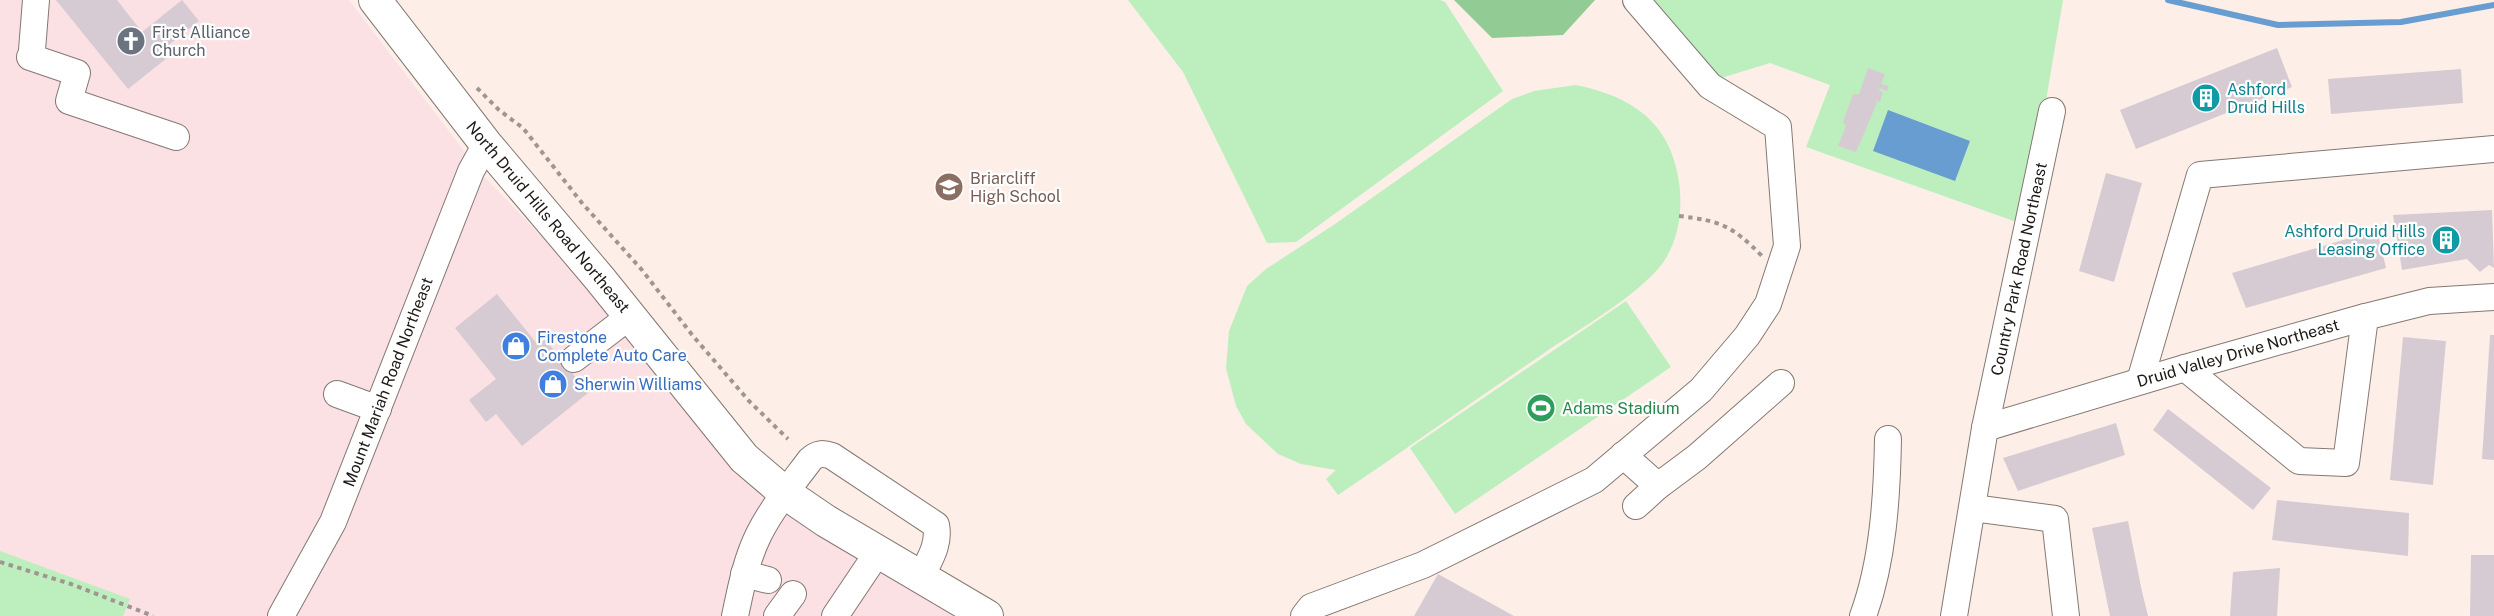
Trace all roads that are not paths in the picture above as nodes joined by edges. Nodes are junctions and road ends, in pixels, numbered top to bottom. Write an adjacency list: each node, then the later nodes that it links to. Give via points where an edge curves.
1 (36, 0): 5 (street, via 31,53 77,73 69,101)
2 (375, 0): 6 (main road, North Druid Hills Road Northeast)
3 (1636, 0): 19 (street, via 1710,86 1778,127 1787,246 1768,304 1747,336 1701,390)
4 (2052, 111): 17 (street, Country Park Road Northeast)
5 (176, 137)
6 (486, 144): 9 (main road, North Druid Hills Road Northeast); 16 (street, Mount Mariah Road Northeast, via 471,171)
7 (2494, 149): 13 (street, via 2200,175)
8 (2494, 297): 10 (street, Druid Valley Drive Northeast, via 2429,301)
9 (630, 316): 11 (street); 21 (main road, North Druid Hills Road Northeast, via 744,458)
10 (2365, 317): 12 (street, Druid Valley Drive Northeast); 12 (street, via 2346,463 2299,461)
11 (574, 359)
12 (2185, 368): 13 (street, Druid Valley Drive Northeast)
13 (2140, 381): 17 (street, Druid Valley Drive Northeast)
14 (1781, 383): 20 (street)
15 (337, 394): 16 (street)
16 (378, 409): 28 (street, Mount Mariah Road Northeast, via 333,522)
17 (1985, 428): 23 (street, Country Park Road Northeast)
18 (1888, 439): 33 (street, via 1887,501)
19 (1623, 455): 20 (street); 32 (street, via 1594,480 1573,491 1423,566 1311,607)
20 (1658, 486): 22 (street)
21 (785, 493): 24 (main road, North Druid Hills Road Northeast); 25 (street, via 814,456 832,456 936,525 935,549); 29 (street, via 759,534 756,577)
22 (1636, 506)
23 (1972, 508): 34 (street, Country Park Road Northeast); 35 (street, via 2055,519)
24 (878, 552): 25 (main road, North Druid Hills Road Northeast); 31 (street)
25 (921, 577): 27 (main road, North Druid Hills Road Northeast)
26 (793, 594): 30 (street)
27 (973, 613)
28 (281, 616)
29 (735, 616)
30 (777, 616)
31 (835, 616)
32 (1304, 616)
33 (1863, 616)
34 (1954, 616)
35 (2066, 616)

